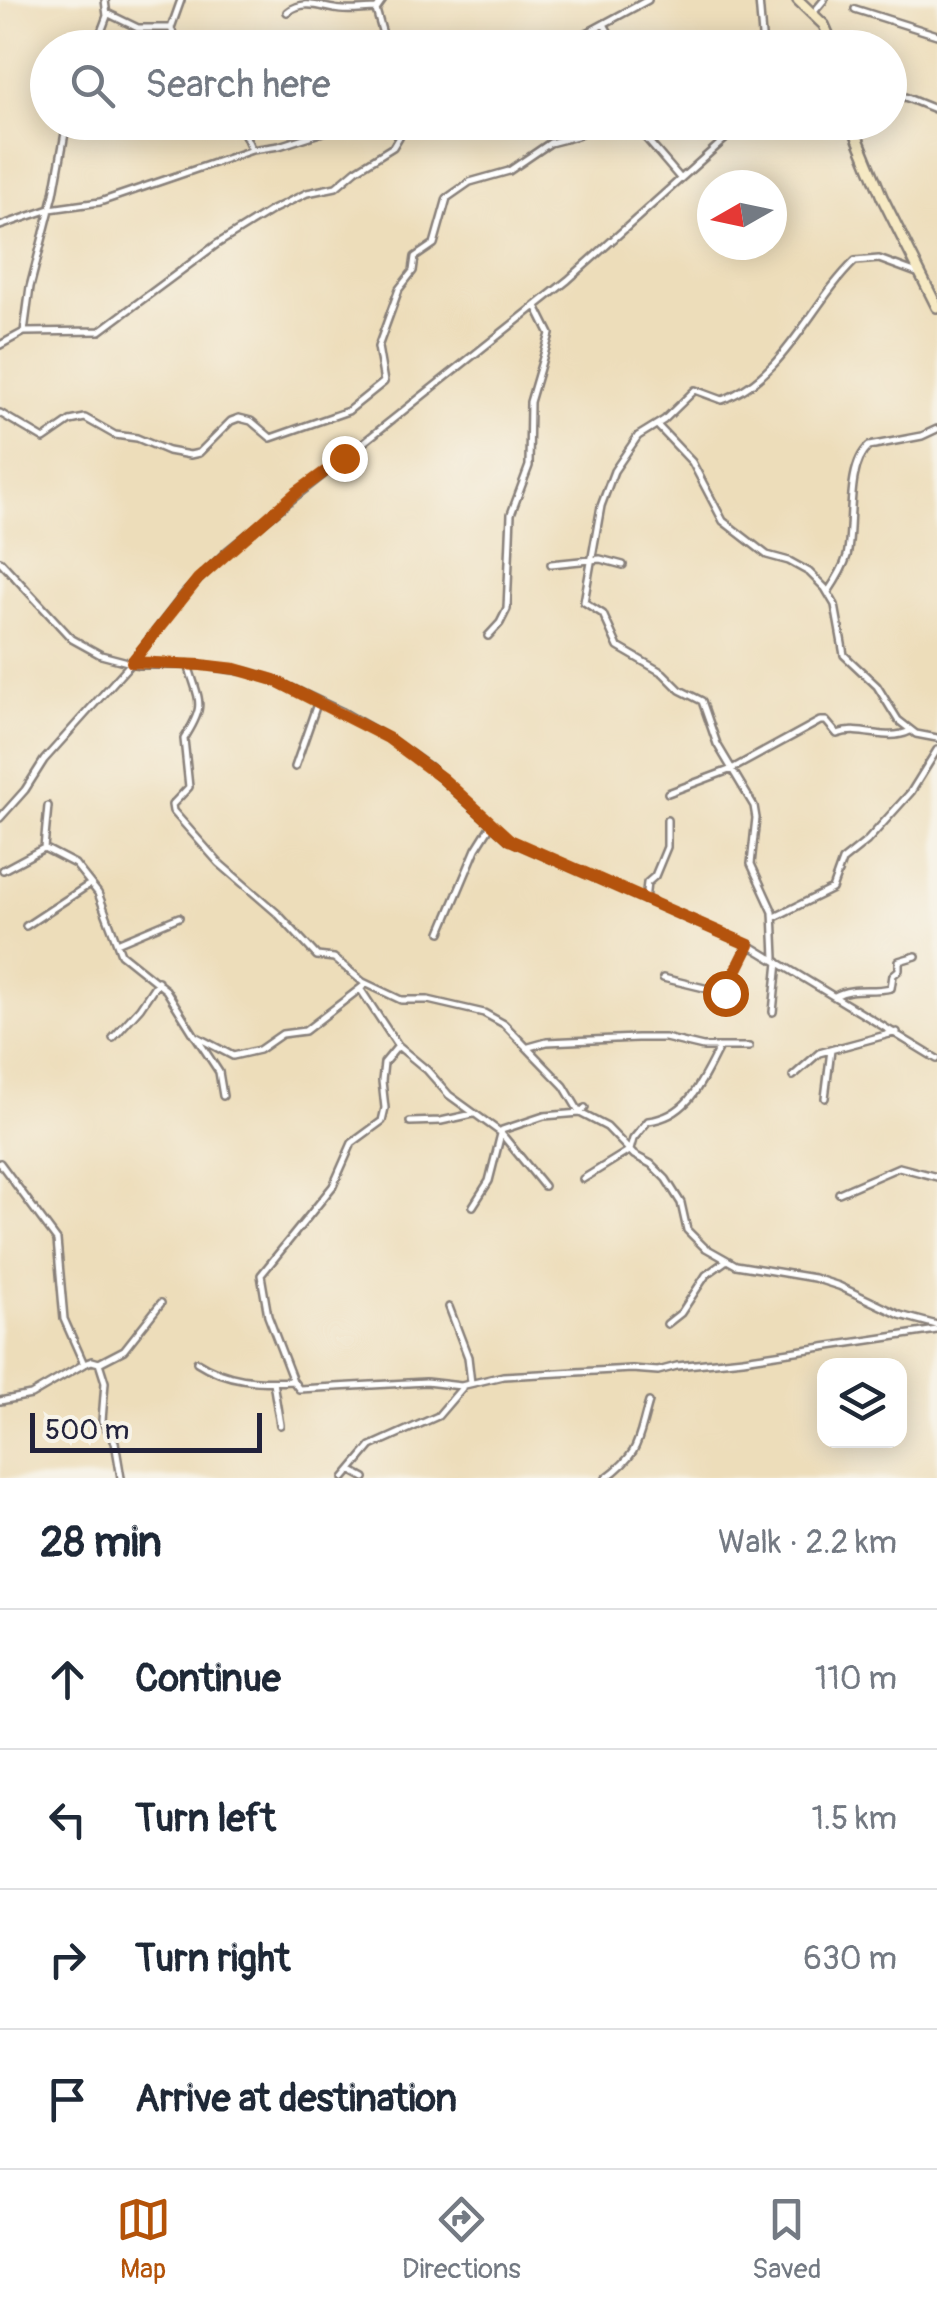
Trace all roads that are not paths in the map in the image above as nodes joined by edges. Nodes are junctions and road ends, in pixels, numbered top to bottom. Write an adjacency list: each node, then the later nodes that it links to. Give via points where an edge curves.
1 (105, 0): 12 (street)
2 (181, 0): 14 (street)
3 (383, 0): 8 (street)
4 (648, 0): 13 (street)
5 (759, 0): 19 (street)
6 (798, 0): 11 (main road)
7 (824, 0): 11 (street)
8 (376, 8): 10 (street, via 316,4); 16 (street)
9 (856, 10): 21 (street)
10 (287, 12)
11 (814, 12): 20 (main road)
12 (107, 13): 14 (street, via 138,28); 15 (street)
13 (604, 24): 17 (street); 18 (street)
14 (171, 28)
15 (102, 30)
16 (382, 30)
17 (593, 30)
18 (607, 30)
19 (762, 30)
20 (826, 30)
21 (937, 35)
22 (907, 97): 23 (street)
23 (937, 110)
24 (63, 140): 34 (street)
25 (247, 140): 32 (street)
26 (298, 140): 32 (street)
27 (397, 140): 40 (street, via 336,187 307,193 217,244 100,332)
28 (564, 140): 42 (street, via 447,198 434,244 415,256 378,346 384,382 348,411 271,438 252,420 239,418 194,455 115,435 85,418 44,439)
29 (647, 140): 33 (street)
30 (723, 140): 33 (street)
31 (858, 140): 36 (main road)
32 (252, 150): 34 (street, via 100,202)
33 (680, 178): 38 (street)
34 (50, 209): 35 (street); 40 (street)
35 (0, 226)
36 (920, 274): 37 (main road); 43 (street, via 880,260 855,261 770,370 722,400 695,390)
37 (934, 289): 39 (main road)
38 (536, 306): 50 (street, via 550,334 530,402 528,466 511,514 508,609); 51 (street, via 228,551 184,594)
39 (937, 306)
40 (24, 332): 41 (street)
41 (0, 345)
42 (0, 413)
43 (657, 425): 45 (street, via 638,436 614,471); 49 (street, via 692,462 723,521 767,555 809,572)
44 (937, 429): 49 (street, via 862,452 846,558)
45 (591, 560): 47 (street); 48 (street); 58 (street, via 584,602 604,614 618,646 702,701)
46 (0, 561): 51 (street, via 72,638)
47 (551, 564)
48 (623, 565)
49 (828, 592): 54 (street, via 844,655)
50 (488, 636)
51 (132, 662): 52 (street); 61 (street)
52 (188, 664): 53 (street, via 248,672); 78 (street, via 199,712 184,738 188,792 173,810 313,952 334,958)
53 (318, 701): 57 (street); 63 (street, via 388,738)
54 (910, 731): 55 (street); 58 (street, via 894,737 855,729 838,734 820,721)
55 (937, 738)
56 (937, 750): 69 (street, via 910,792 842,861 832,890)
57 (294, 767)
58 (732, 769): 59 (street); 69 (street, via 754,806 751,864)
59 (668, 793)
60 (48, 806): 64 (street)
61 (0, 818)
62 (667, 820): 67 (street, via 666,847)
63 (491, 825): 67 (street, via 526,848); 71 (street)
64 (44, 848): 65 (street); 66 (street, via 74,864)
65 (3, 870)
66 (90, 884): 70 (street); 72 (street)
67 (645, 900): 73 (street)
68 (179, 917): 72 (street)
69 (774, 918): 75 (street)
70 (26, 926)
71 (441, 932)
72 (117, 943): 77 (street, via 127,960)
73 (749, 945): 75 (street); 76 (street, via 725,993)
74 (916, 956): 79 (street, via 899,961 891,988)
75 (776, 961): 79 (street); 80 (street)
76 (663, 978)
77 (158, 980): 82 (street); 83 (street)
78 (363, 987): 82 (street, via 305,1031 282,1034 242,1056); 84 (street); 86 (street, via 484,1013)
79 (835, 996): 81 (street)
80 (773, 1012)
81 (896, 1032): 88 (street); 89 (street)
82 (195, 1036): 91 (street, via 219,1072)
83 (114, 1038)
84 (398, 1046): 94 (street); 112 (street, via 384,1063 382,1120 352,1143 333,1186 261,1275 268,1316)
85 (749, 1046): 87 (street)
86 (529, 1047): 87 (street, via 665,1038); 93 (street)
87 (719, 1048): 97 (street, via 688,1105 648,1122)
88 (831, 1050): 90 (street, via 816,1054); 92 (street)
89 (937, 1058)
90 (794, 1076)
91 (223, 1096)
92 (825, 1098)
93 (582, 1110): 96 (street); 97 (street)
94 (473, 1114): 95 (street); 96 (street)
95 (410, 1122)
96 (500, 1132): 101 (street); 103 (street, via 489,1181)
97 (630, 1150): 100 (street); 104 (street, via 666,1179 694,1238)
98 (0, 1163): 111 (street, via 57,1240 64,1319)
99 (937, 1178): 102 (street, via 899,1168)
100 (583, 1179)
101 (544, 1186)
102 (839, 1192)
103 (473, 1206)
104 (727, 1260): 107 (street); 108 (street, via 839,1286)
105 (160, 1304): 110 (street, via 124,1350)
106 (449, 1306): 114 (street, via 468,1357)
107 (667, 1324)
108 (937, 1327): 114 (street, via 658,1372 534,1374)
109 (197, 1362): 113 (street, via 218,1375)
110 (99, 1363): 111 (street); 119 (street, via 102,1420 115,1442)
111 (84, 1364): 115 (street, via 31,1395)
112 (293, 1381): 113 (street); 114 (street, via 298,1388)
113 (273, 1382): 117 (street)
114 (468, 1384): 118 (street, via 438,1416 371,1446)
115 (0, 1401)
116 (649, 1402): 122 (street, via 634,1454)
117 (280, 1426)
118 (352, 1470): 120 (street); 121 (street)
119 (121, 1478)
120 (344, 1478)
121 (365, 1478)
122 (606, 1478)

